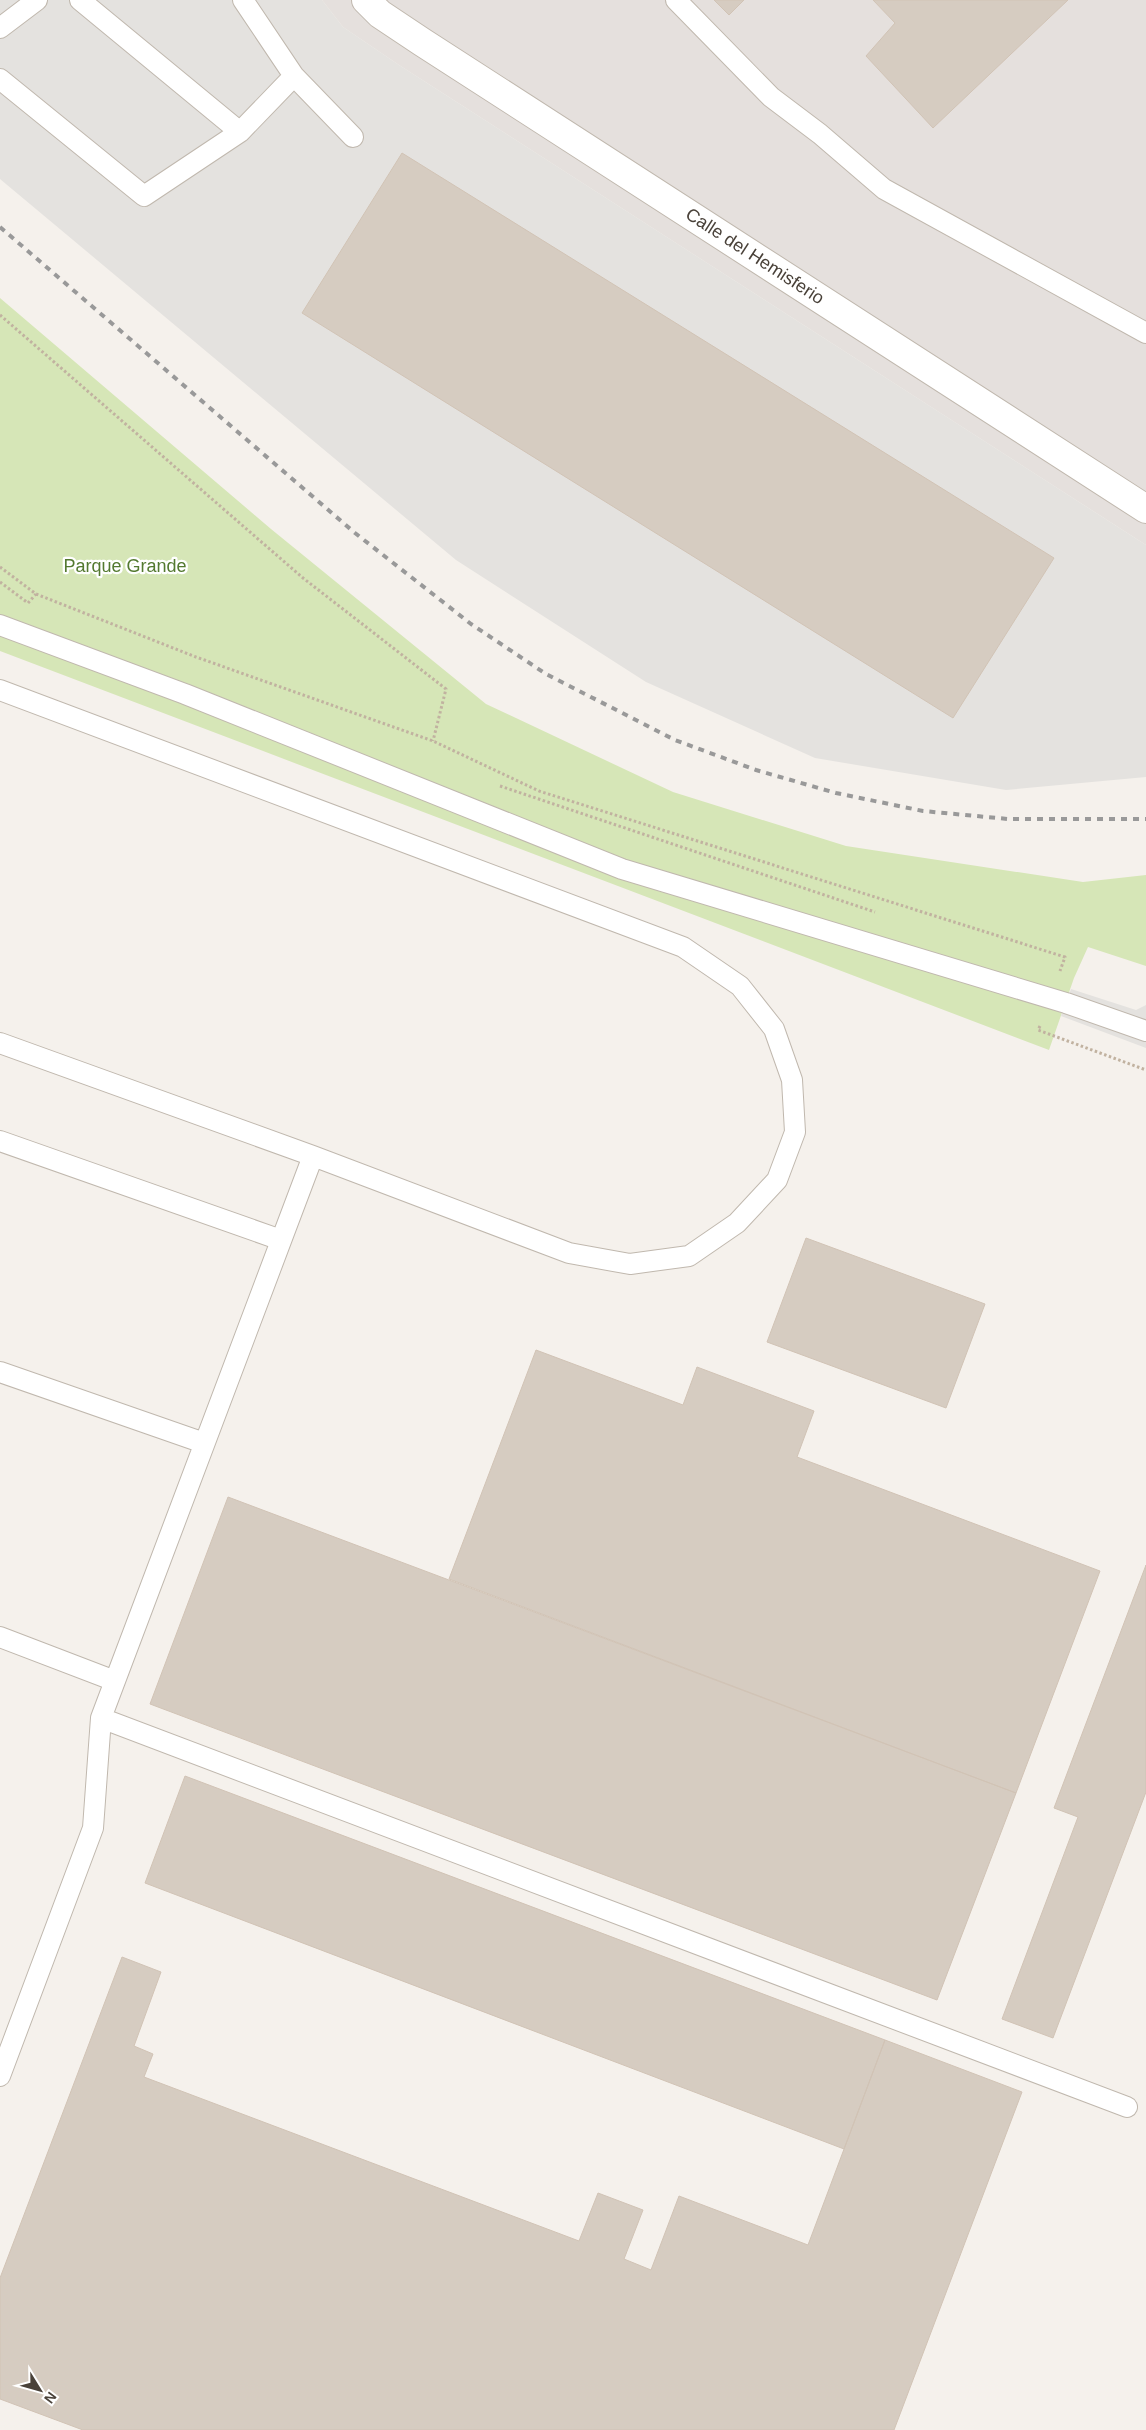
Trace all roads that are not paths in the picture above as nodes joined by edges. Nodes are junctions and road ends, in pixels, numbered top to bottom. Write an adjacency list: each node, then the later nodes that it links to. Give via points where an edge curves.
1 (37, 0): 6 (lane)
2 (80, 0): 9 (lane)
3 (243, 0): 7 (lane)
4 (366, 0): 12 (street, Calle del Hemisferio, via 380,14 422,42)
5 (676, 0): 11 (lane, via 771,97 884,189)
6 (0, 28)
7 (294, 76): 9 (lane); 10 (lane)
8 (0, 79): 9 (lane, via 144,196)
9 (240, 132)
10 (353, 137)
11 (1146, 333)
12 (1144, 503)
13 (0, 625): 15 (lane, via 185,694 622,869 1050,998)
14 (0, 690): 18 (lane, via 683,947 740,986 774,1029 792,1080 795,1132 777,1180 738,1223 689,1256 630,1264 569,1253)
15 (1146, 1031)
16 (0, 1043): 18 (lane)
17 (0, 1140): 19 (lane)
18 (313, 1156): 19 (lane)
19 (282, 1240): 21 (lane)
20 (0, 1372): 21 (lane)
21 (204, 1443): 23 (lane)
22 (0, 1638): 23 (lane)
23 (115, 1681): 24 (lane)
24 (101, 1718): 25 (lane, via 93,1828); 26 (lane)
25 (0, 2076)
26 (1127, 2107)

